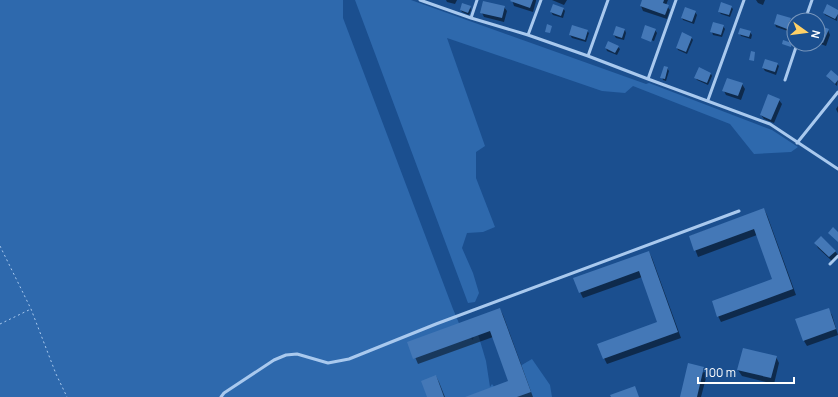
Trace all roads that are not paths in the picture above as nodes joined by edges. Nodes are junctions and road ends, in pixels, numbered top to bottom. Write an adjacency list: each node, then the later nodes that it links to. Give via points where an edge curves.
1 (420, 0): 9 (lane)
2 (477, 0): 9 (lane)
3 (541, 0): 10 (lane)
4 (608, 0): 12 (lane)
5 (676, 0): 13 (lane)
6 (744, 0): 16 (lane)
7 (812, 0): 8 (lane)
8 (808, 12)
9 (471, 18): 10 (lane)
10 (528, 35): 12 (lane)
11 (794, 52): 14 (lane)
12 (588, 56): 13 (lane)
13 (648, 79): 16 (lane)
14 (785, 80)
15 (838, 92): 17 (lane)
16 (708, 100): 17 (lane, via 770,124)
17 (797, 142): 18 (lane)
18 (838, 170)
19 (739, 211): 22 (lane, via 349,359 328,363 297,354 274,360)
20 (838, 256): 21 (lane)
21 (830, 264)
22 (221, 397)

